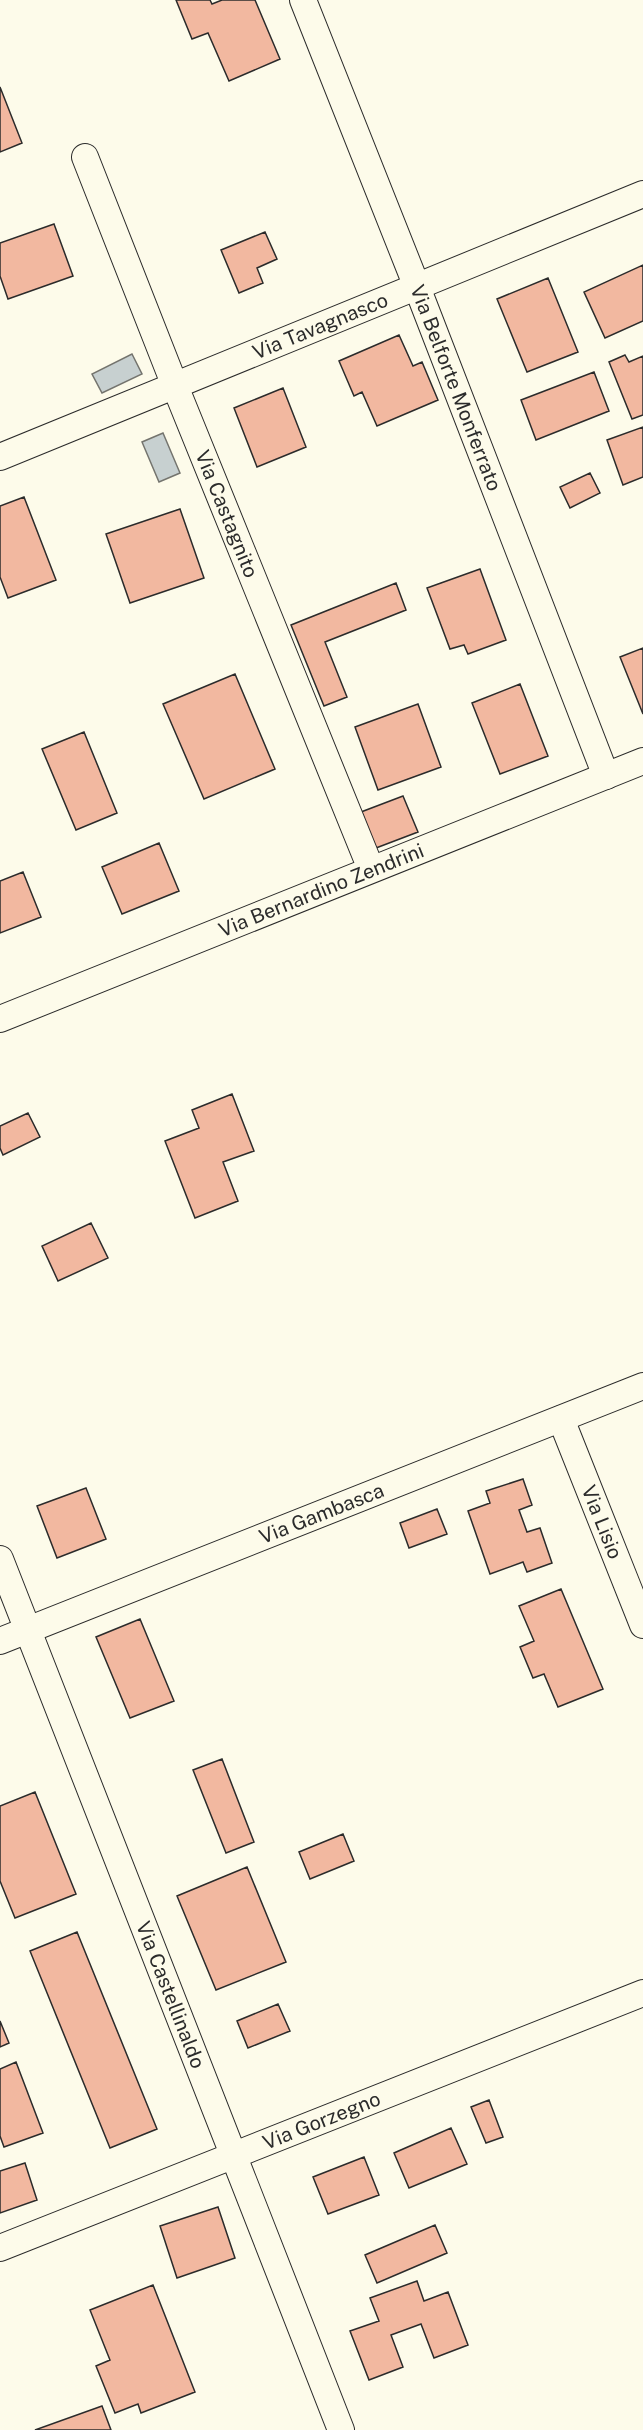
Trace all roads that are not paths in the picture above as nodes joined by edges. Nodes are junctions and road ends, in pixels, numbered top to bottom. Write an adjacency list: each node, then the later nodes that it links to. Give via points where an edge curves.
1 (303, 0): 4 (street, Via Belforte Monferrato)
2 (85, 157): 5 (street, Via Castagnito)
3 (643, 194): 4 (street, Via Tavagnasco)
4 (417, 287): 5 (street, Via Tavagnasco); 8 (street, Via Belforte Monferrato)
5 (175, 386): 6 (street, Via Tavagnasco); 9 (street, Via Castagnito)
6 (0, 457)
7 (643, 761): 8 (street, Via Bernardino Zendrini)
8 (606, 776): 9 (street, Via Bernardino Zendrini)
9 (371, 869): 10 (street, Via Bernardino Zendrini)
10 (0, 1019)
11 (643, 1386): 12 (street, Via Gambasca)
12 (561, 1419): 14 (street, Via Lisio); 15 (street, Via Gambasca)
13 (0, 1559): 15 (street, Via Castellinaldo)
14 (643, 1625)
15 (28, 1630): 16 (street, Via Gambasca); 18 (street, Via Castellinaldo)
16 (0, 1641)
17 (643, 1993): 18 (street, Via Gorzegno)
18 (232, 2154): 19 (street, Via Gorzegno); 20 (street, Via Castellinaldo)
19 (0, 2247)
20 (340, 2430)

